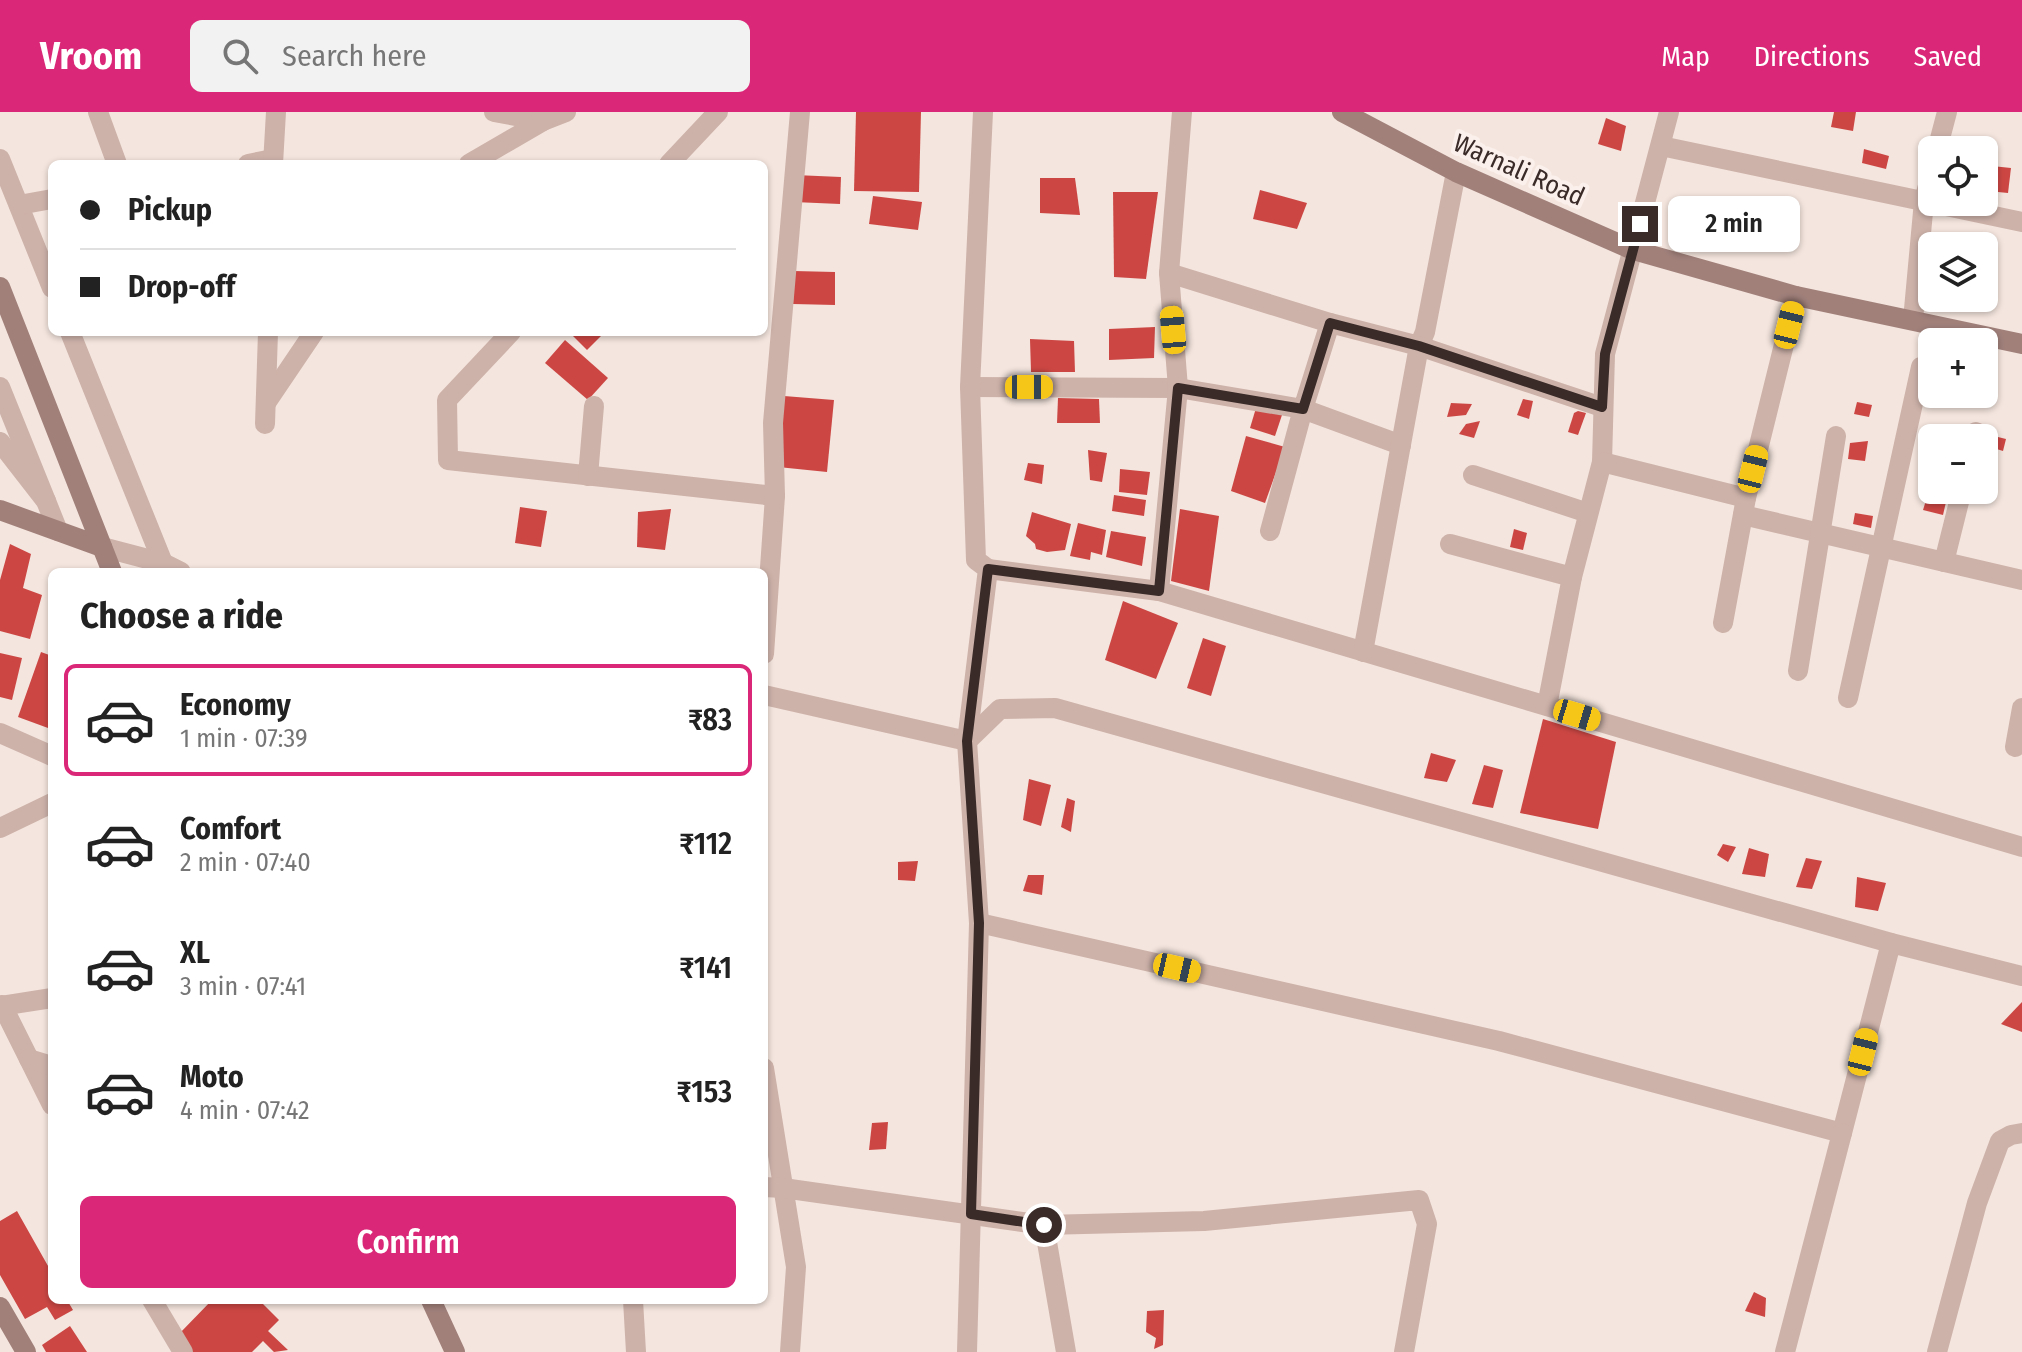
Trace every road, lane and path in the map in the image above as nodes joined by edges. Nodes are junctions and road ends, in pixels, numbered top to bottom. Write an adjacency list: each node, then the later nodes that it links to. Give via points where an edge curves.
1 (98, 112): 16 (street)
2 (276, 112): 17 (street)
3 (494, 112): 12 (street)
4 (566, 112): 12 (street)
5 (718, 112): 19 (street)
6 (800, 112): 55 (street, via 773,423)
7 (983, 112): 44 (street)
8 (1182, 112): 28 (street)
9 (1342, 112): 20 (main road, Warnali Road)
10 (1669, 112): 14 (street)
11 (1947, 112): 13 (street)
12 (543, 121): 18 (street)
13 (1941, 136)
14 (1661, 146): 22 (street); 27 (street)
15 (0, 159): 23 (street)
16 (116, 160)
17 (273, 160)
18 (476, 160)
19 (673, 160)
20 (1456, 172): 27 (main road, Warnali Road); 41 (street)
21 (48, 200): 23 (street)
22 (1918, 200)
23 (19, 205): 29 (street)
24 (1923, 216): 32 (street)
25 (1994, 216): 26 (street)
26 (2022, 222)
27 (1633, 250): 31 (main road, Warnali Road); 47 (street, via 1605,354)
28 (1169, 273): 33 (street); 45 (street)
29 (48, 278)
30 (0, 287): 65 (main road)
31 (1796, 296): 32 (main road, Warnali Road); 58 (street)
32 (1913, 320): 34 (main road, Warnali Road)
33 (1330, 323): 41 (street); 48 (street)
34 (1936, 328)
35 (72, 336): 69 (street)
36 (268, 336): 37 (street, via 266,414)
37 (312, 336)
38 (507, 336): 54 (street, via 447,400 448,460)
39 (1998, 341): 40 (main road, Warnali Road)
40 (2022, 344)
41 (1419, 346): 47 (street); 51 (street)
42 (1918, 380): 66 (street)
43 (0, 387): 56 (street)
44 (970, 387): 45 (street); 70 (street, via 976,560)
45 (1178, 388): 48 (street); 73 (street)
46 (594, 406): 54 (street)
47 (1602, 407): 52 (street)
48 (1303, 409): 51 (street); 62 (street)
49 (1836, 436): 63 (street)
50 (0, 442): 56 (street)
51 (1401, 445): 76 (street)
52 (1602, 462): 58 (street); 60 (street)
53 (1473, 475): 60 (street)
54 (588, 476): 55 (street)
55 (775, 496): 74 (street)
56 (46, 501): 61 (street)
57 (1958, 504): 67 (street)
58 (1745, 506): 63 (street); 75 (street)
59 (0, 510): 61 (main road)
60 (1588, 513): 71 (street)
61 (58, 531): 65 (main road)
62 (1270, 531)
63 (1820, 533): 66 (street); 77 (street)
64 (1450, 544): 71 (street)
65 (102, 547): 68 (main road); 69 (street)
66 (1881, 547): 67 (street); 79 (street)
67 (1944, 562): 72 (street)
68 (110, 568)
69 (172, 568)
70 (988, 569): 73 (street); 83 (street)
71 (1572, 577): 80 (street)
72 (2022, 580)
73 (1159, 591): 76 (street)
74 (768, 597)
75 (1723, 623)
76 (1363, 652): 80 (street)
77 (1798, 671)
78 (768, 696): 83 (street)
79 (1848, 698)
80 (1547, 706): 88 (street)
81 (2022, 708): 84 (street)
82 (0, 733): 85 (street)
83 (967, 741): 89 (street); 90 (street, via 1000,709 1055,708)
84 (2015, 747)
85 (48, 754)
86 (48, 805): 87 (street)
87 (0, 828)
88 (2022, 847)
89 (979, 923): 98 (street, via 1499,1041); 101 (street)
90 (1891, 943): 91 (street); 98 (street)
91 (2022, 976)
92 (48, 999): 93 (street)
93 (1, 1005): 94 (street)
94 (29, 1059): 95 (street); 96 (street)
95 (48, 1065)
96 (48, 1097)
97 (768, 1116): 100 (street)
98 (1842, 1133): 115 (street)
99 (2022, 1133): 116 (street, via 2000,1141 1977,1203)
100 (774, 1188): 101 (street); 111 (street, via 796,1267)
101 (971, 1214): 102 (street); 112 (street)
102 (1044, 1225): 113 (street); 114 (street, via 1204,1221 1419,1200 1427,1224)
103 (154, 1304): 108 (street)
104 (433, 1304): 109 (main road)
105 (633, 1304): 110 (street)
106 (0, 1307): 107 (main road)
107 (26, 1352)
108 (183, 1352)
109 (455, 1352)
110 (636, 1352)
111 (790, 1352)
112 (967, 1352)
113 (1066, 1352)
114 (1404, 1352)
115 (1785, 1352)
116 (1937, 1352)

